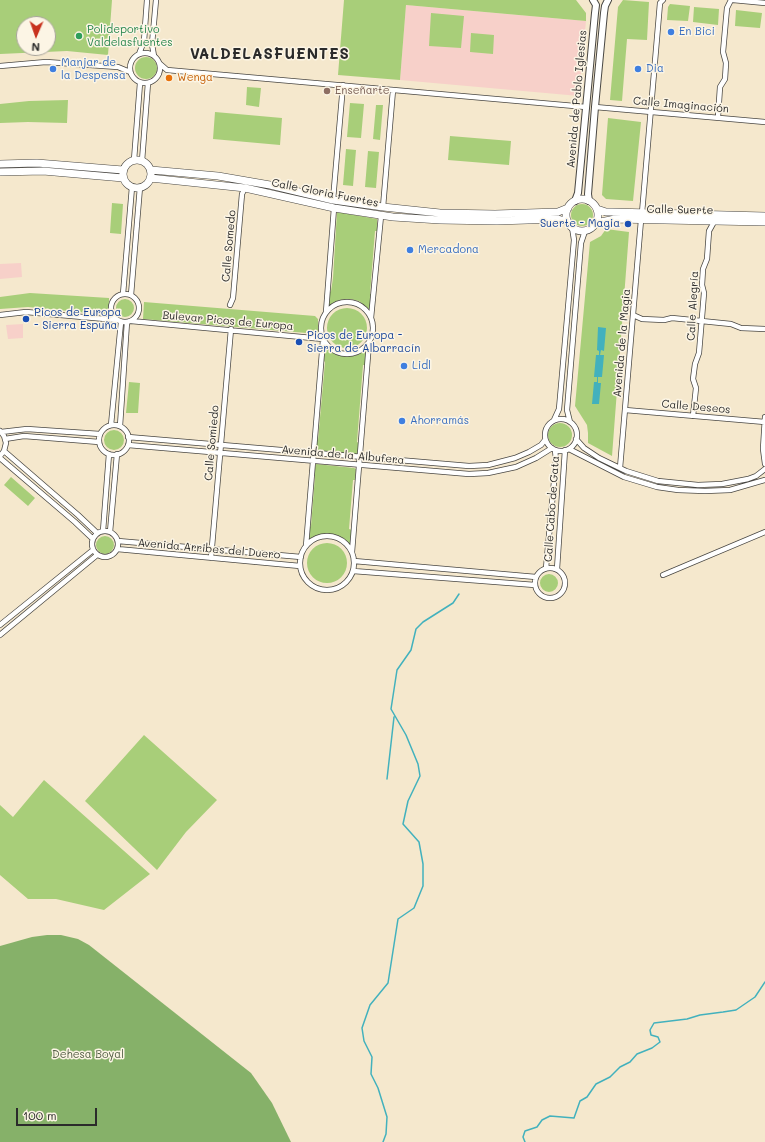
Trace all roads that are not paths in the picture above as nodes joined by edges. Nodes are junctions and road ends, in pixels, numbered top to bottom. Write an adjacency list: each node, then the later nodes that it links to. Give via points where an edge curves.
1 (147, 0): 9 (street, via 144,41)
2 (156, 0): 10 (street, via 152,44)
3 (595, 0): 4 (street); 22 (street, Avenida de Pablo Iglesias)
4 (605, 0)
5 (608, 0): 23 (street, Avenida de Pablo Iglesias, via 604,13)
6 (732, 0): 8 (street); 25 (street, via 727,8 723,52 726,63 725,79 720,87)
7 (660, 1): 24 (street, Avenida de la Magia)
8 (765, 3)
9 (139, 54): 10 (street, via 147,53); 11 (street)
10 (154, 56): 12 (street)
11 (131, 61): 14 (street); 16 (street)
12 (159, 63): 15 (street); 17 (street)
13 (0, 66): 14 (street, via 46,62)
14 (118, 68): 16 (street)
15 (167, 70): 17 (street); 20 (street)
16 (130, 72): 18 (street)
17 (158, 77): 19 (street)
18 (140, 83): 19 (street); 27 (street)
19 (148, 83): 28 (street)
20 (343, 85): 21 (street); 37 (street)
21 (392, 90): 22 (street); 40 (street)
22 (586, 107): 38 (street, Avenida de Pablo Iglesias, via 578,193)
23 (595, 107): 24 (street, Calle Imaginación); 39 (street, Avenida de Pablo Iglesias)
24 (651, 112): 25 (street, Calle Imaginación); 45 (street, Avenida de la Magia)
25 (718, 117): 26 (street, Calle Imaginación)
26 (765, 122)
27 (134, 160): 28 (main road); 30 (main road)
28 (142, 161): 32 (main road)
29 (0, 164): 30 (main road, via 37,163)
30 (123, 170): 33 (main road)
31 (0, 172): 33 (main road, via 43,171)
32 (150, 174): 35 (main road, via 147,184); 36 (main road, Calle Gloria Fuertes); 37 (main road, Calle Gloria Fuertes, via 231,178)
33 (123, 178): 34 (main road)
34 (132, 186): 35 (main road); 52 (street)
35 (140, 187): 53 (street)
36 (242, 190): 41 (main road, Calle Gloria Fuertes); 54 (street, Calle Somedo)
37 (333, 200): 40 (main road, Calle Gloria Fuertes)
38 (575, 201): 39 (main road); 42 (main road)
39 (589, 201): 43 (main road)
40 (383, 207): 42 (main road, Calle Gloria Fuertes, via 495,214 558,212)
41 (334, 208): 44 (main road, Calle Gloria Fuertes); 57 (street)
42 (568, 208): 50 (main road, via 566,215)
43 (597, 208): 45 (main road, Calle Suerte, via 606,212); 49 (main road)
44 (381, 216): 50 (main road, Calle Gloria Fuertes, via 497,221 558,219); 60 (street)
45 (642, 216): 46 (main road, Calle Suerte); 47 (main road, Calle Suerte); 49 (main road, Calle Suerte); 59 (street, Avenida de la Magia)
46 (765, 216)
47 (714, 222): 48 (main road, Calle Suerte); 62 (street, Calle Alegría, via 709,231 707,259 703,269)
48 (765, 222)
49 (596, 223): 51 (main road)
50 (570, 225): 51 (main road); 71 (street, via 574,240 559,409)
51 (585, 231): 72 (street, via 581,240 567,410)
52 (123, 294): 53 (street); 61 (street, via 112,303 112,313)
53 (131, 295): 63 (street, via 139,303 140,310)
54 (233, 298): 55 (street, Calle Somedo); 56 (street)
55 (230, 305)
56 (236, 306)
57 (326, 312): 60 (street, via 339,303 354,303 367,311); 66 (street, via 321,323)
58 (0, 315): 61 (street, via 26,312)
59 (634, 315): 62 (street, via 642,319); 68 (street, Avenida de la Magia)
60 (371, 318): 67 (street, via 374,330)
61 (119, 321): 63 (street); 74 (street)
62 (702, 321): 65 (street, via 731,324 741,328); 69 (street, Calle Alegría, via 693,379 696,388)
63 (129, 322): 64 (street, Bulevar Picos de Europa); 75 (street)
64 (230, 329): 66 (street, Bulevar Picos de Europa); 85 (street, Calle Somiedo)
65 (765, 329)
66 (323, 339): 67 (street, via 334,351 342,354 357,352); 90 (street)
67 (369, 343): 94 (street)
68 (625, 410): 69 (street, Calle Deseos); 98 (street, Avenida de la Magia)
69 (693, 416): 73 (street, Calle Deseos)
70 (765, 417): 73 (street)
71 (554, 420): 72 (street); 82 (street, via 545,430)
72 (570, 422): 81 (street, via 576,430)
73 (764, 422): 78 (street)
74 (111, 425): 75 (street); 77 (street)
75 (120, 426): 79 (street)
76 (0, 432): 77 (street, via 26,429); 80 (street)
77 (100, 434): 83 (street)
78 (764, 435): 96 (street)
79 (128, 437): 84 (street); 85 (street, Avenida de la Albufera)
80 (5, 439): 83 (street, via 24,436); 88 (street)
81 (576, 439): 87 (street); 98 (street, via 599,458)
82 (545, 440): 86 (street); 94 (street, Avenida de la Albufera, via 542,445 529,452 488,465 452,466)
83 (99, 442): 91 (street)
84 (128, 445): 89 (street, Avenida de la Albufera); 92 (street)
85 (221, 445): 89 (street, Calle Somiedo); 90 (street, Avenida de la Albufera)
86 (553, 449): 87 (street); 97 (street, Avenida de la Albufera, via 516,467 488,473 451,473); 118 (street, Calle Cabo de Gata, via 556,460)
87 (567, 450): 101 (street, via 624,477 657,487 705,492 730,490); 119 (street, Calle Cabo de Gata)
88 (4, 451): 93 (street); 105 (street)
89 (220, 453): 95 (street, Avenida de la Albufera); 111 (street, Calle Somiedo)
90 (314, 453): 94 (street, Avenida de la Albufera); 95 (street)
91 (108, 454): 92 (street); 102 (street)
92 (117, 454): 103 (street)
93 (0, 457): 106 (street)
94 (360, 457): 97 (street)
95 (313, 461): 97 (street, Avenida de la Albufera); 108 (street)
96 (765, 464)
97 (359, 465): 112 (street)
98 (620, 468): 99 (street, via 658,481 698,485 748,479)
99 (765, 468): 100 (street)
100 (765, 476)
101 (765, 480)
102 (103, 531): 103 (street); 105 (street)
103 (110, 532): 107 (street)
104 (765, 532): 121 (street)
105 (97, 533): 106 (street)
106 (93, 539): 110 (street)
107 (118, 542): 109 (street); 111 (street, Avenida Arribes del Duero)
108 (306, 546): 112 (street, via 313,540 331,536 340,539); 114 (street)
109 (117, 549): 113 (street, via 109,557); 115 (street, Avenida Arribes del Duero)
110 (93, 550): 113 (street); 124 (street)
111 (212, 550): 114 (street, Avenida Arribes del Duero); 115 (street, Calle Somiedo)
112 (352, 552): 116 (street)
113 (97, 555): 125 (street)
114 (301, 557): 117 (street)
115 (211, 558): 117 (street, Avenida Arribes del Duero)
116 (354, 561): 120 (street); 122 (street)
117 (300, 566): 120 (street, via 302,575 308,582 315,588 324,590 334,590 342,586)
118 (546, 568): 119 (street); 122 (street)
119 (557, 569): 123 (street, via 565,582 559,595 544,597)
120 (353, 571): 123 (street)
121 (663, 575)
122 (536, 577): 123 (street)
123 (535, 585)
124 (0, 624)
125 (0, 635)

